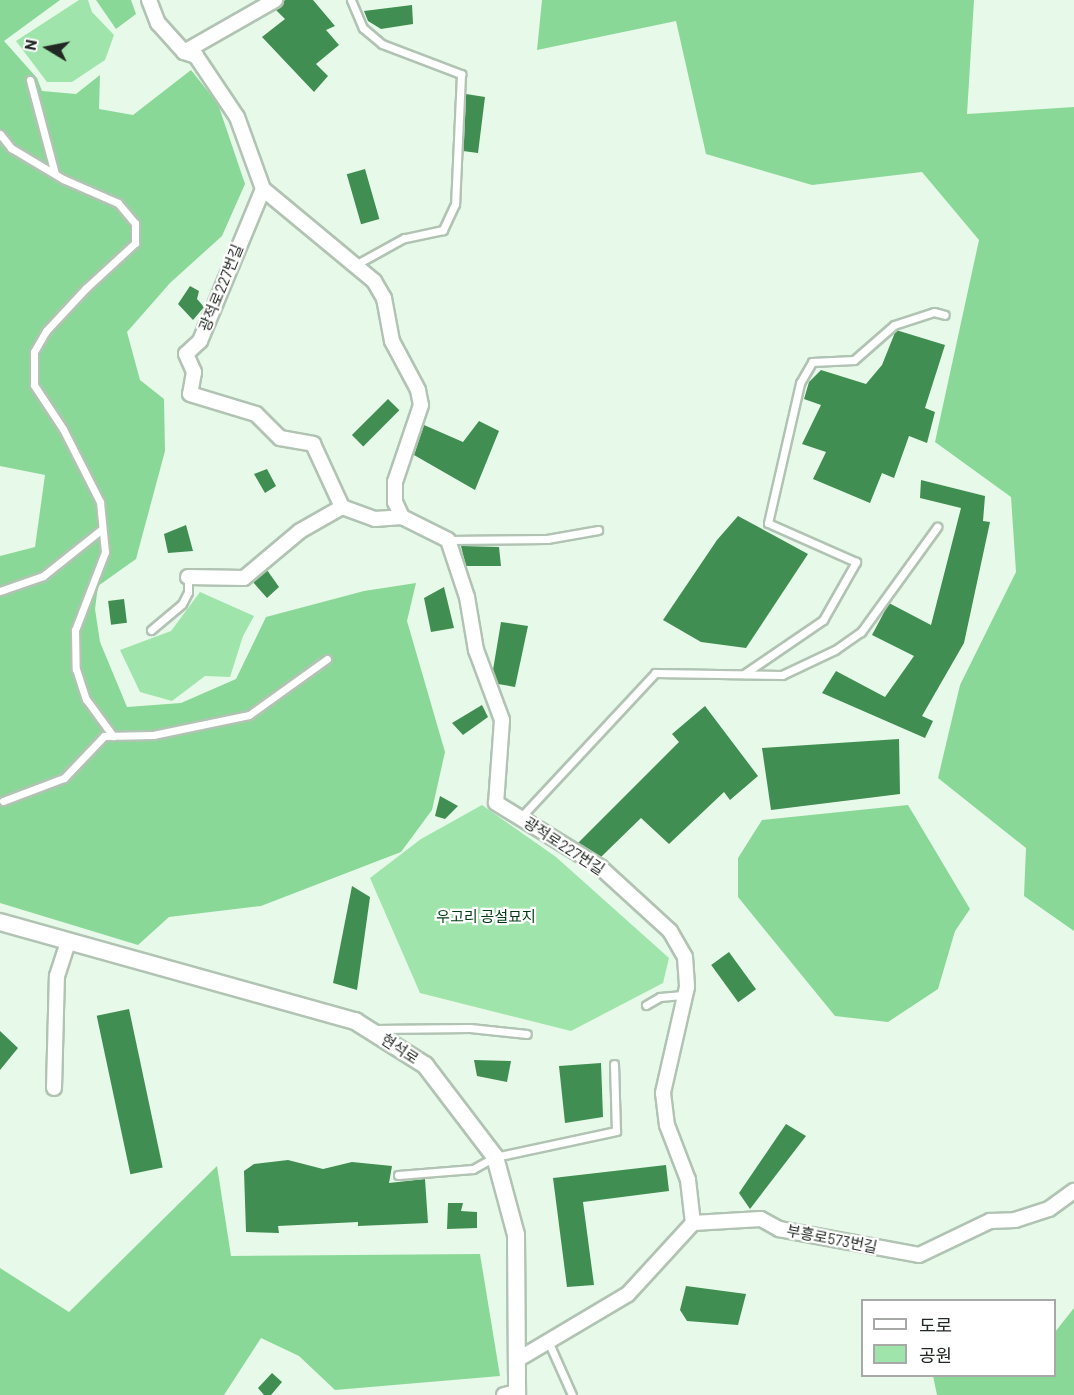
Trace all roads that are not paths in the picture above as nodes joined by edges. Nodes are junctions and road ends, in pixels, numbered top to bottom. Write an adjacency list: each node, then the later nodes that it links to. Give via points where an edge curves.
1 (149, 0): 4 (street, via 158,23)
2 (275, 0): 4 (street)
3 (351, 0): 9 (lane, via 363,28 382,44 461,74 455,204 443,230 404,238)
4 (184, 52): 8 (street, via 196,56 237,117)
5 (30, 80): 7 (lane)
6 (0, 134): 7 (lane, via 11,148)
7 (55, 174): 14 (lane, via 118,203 135,223 135,243 46,331 34,352 34,385 63,429 100,502)
8 (263, 189): 9 (street); 11 (street, 광적로227번길, via 200,340 186,354 194,372 190,394 256,414 280,438 313,444)
9 (355, 265): 12 (street, via 374,280 384,298 392,340 418,390 421,405 395,482 395,502)
10 (945, 315): 21 (lane, via 934,312 894,325 854,360 812,362 800,383 768,523 856,562 823,620)
11 (342, 507): 12 (street, via 375,519); 17 (street, via 300,531 244,578)
12 (402, 517): 16 (street)
13 (937, 527): 21 (lane, via 861,632 835,650 782,675)
14 (102, 529): 18 (lane, via 43,576); 22 (lane, via 105,552 75,630 76,669 86,699)
15 (598, 530): 16 (lane, via 547,539)
16 (448, 540): 24 (street, 광적로227번길, via 467,597 476,650 502,720 496,803)
17 (188, 578): 19 (lane, via 188,592 182,604)
18 (0, 591)
19 (151, 630)
20 (327, 659): 22 (lane, via 249,715 153,735)
21 (744, 674): 24 (lane, via 655,673)
22 (113, 736): 23 (lane, via 104,736 64,778)
23 (3, 801)
24 (520, 818): 27 (street, 광적로227번길, via 600,867 670,932 685,957)
25 (0, 922): 26 (street, 현석로)
26 (68, 943): 29 (street, 현석로, via 355,1021); 32 (street, via 57,976)
27 (685, 994): 28 (lane, via 660,997); 36 (street, 광적로227번길, via 663,1093 667,1125 688,1180)
28 (646, 1005)
29 (367, 1028): 30 (lane, via 470,1028); 33 (street, 현석로, via 425,1065)
30 (528, 1034)
31 (614, 1064): 33 (lane, via 616,1131)
32 (54, 1088)
33 (495, 1157): 34 (lane, via 473,1169); 38 (street, 현석로, via 516,1235)
34 (398, 1175)
35 (1074, 1191): 36 (street, 부흥로573번길, via 1049,1209 1015,1221 990,1221 919,1255 779,1229 761,1219)
36 (693, 1223): 37 (street, via 628,1294)
37 (548, 1341): 38 (street); 40 (lane)
38 (517, 1360): 39 (street, 현석로)
39 (513, 1394)
40 (572, 1395)

